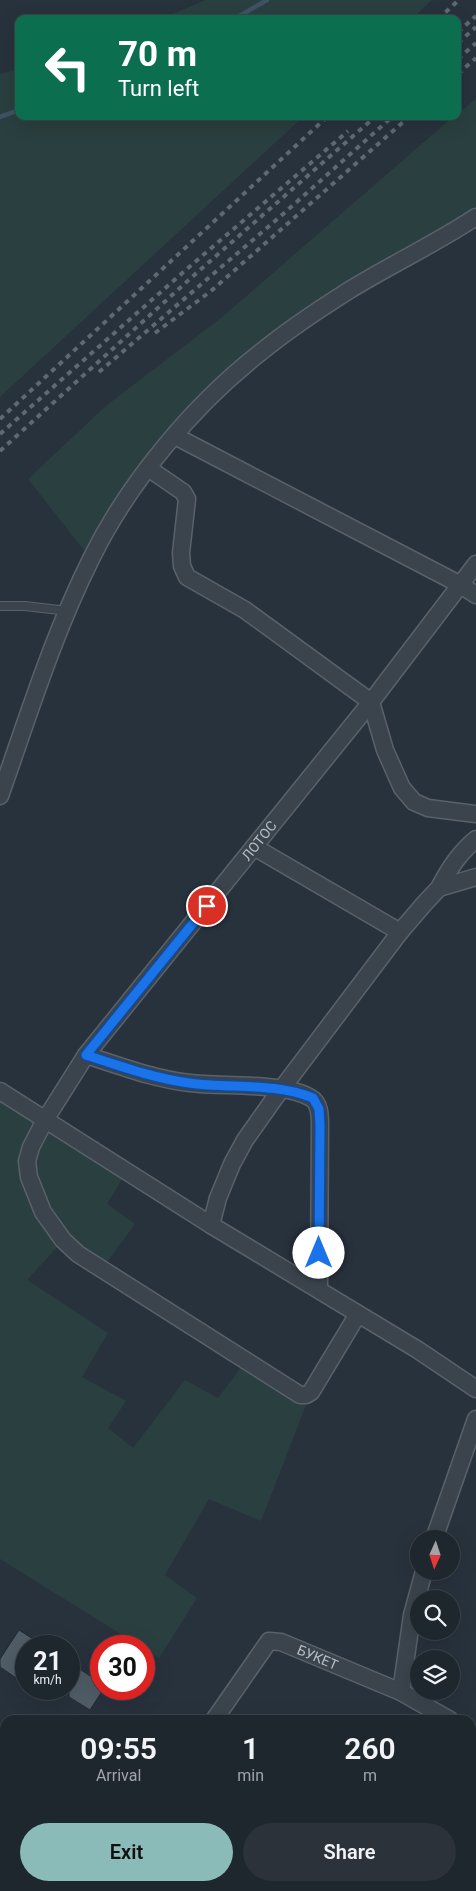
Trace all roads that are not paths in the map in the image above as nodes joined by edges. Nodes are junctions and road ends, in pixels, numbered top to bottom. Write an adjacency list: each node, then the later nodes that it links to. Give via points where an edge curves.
1 (476, 217): 2 (street, via 348,291 260,352)
2 (174, 436): 3 (street); 5 (street)
3 (148, 468): 8 (street, via 110,524); 9 (street, via 183,492 187,500 180,552 187,577 245,610)
4 (476, 564): 5 (street, ЛОТОС)
5 (461, 584): 6 (street); 9 (street, ЛОТОС)
6 (476, 595)
7 (0, 606): 8 (lane)
8 (68, 611): 10 (street)
9 (371, 702): 11 (street, via 390,762 402,788 414,802 428,808); 13 (street, ЛОТОС)
10 (0, 796)
11 (476, 814)
12 (476, 839): 15 (street, via 454,862)
13 (254, 847): 16 (street); 17 (street, ЛОТОС)
14 (476, 877): 15 (street)
15 (439, 888): 16 (street)
16 (400, 932): 19 (street)
17 (86, 1055): 19 (street, via 159,1078 191,1084); 20 (street, ЛОТОС)
18 (0, 1090): 20 (street)
19 (282, 1090): 21 (street, via 232,1164); 22 (street, via 313,1098 319,1109)
20 (45, 1120): 21 (street); 23 (street, ЛОТОС, via 27,1161 29,1177 43,1212 63,1240 88,1262 300,1395 311,1392)
21 (211, 1225): 22 (street)
22 (319, 1290): 23 (street)
23 (358, 1314): 24 (street)
24 (476, 1389)
25 (476, 1419): 26 (street)
26 (437, 1530)
27 (422, 1580): 28 (street, via 412,1615)
28 (401, 1692): 29 (street, БУКЕТ, via 281,1642 269,1641); 30 (street, БУКЕТ)
29 (217, 1715)
30 (441, 1715)

